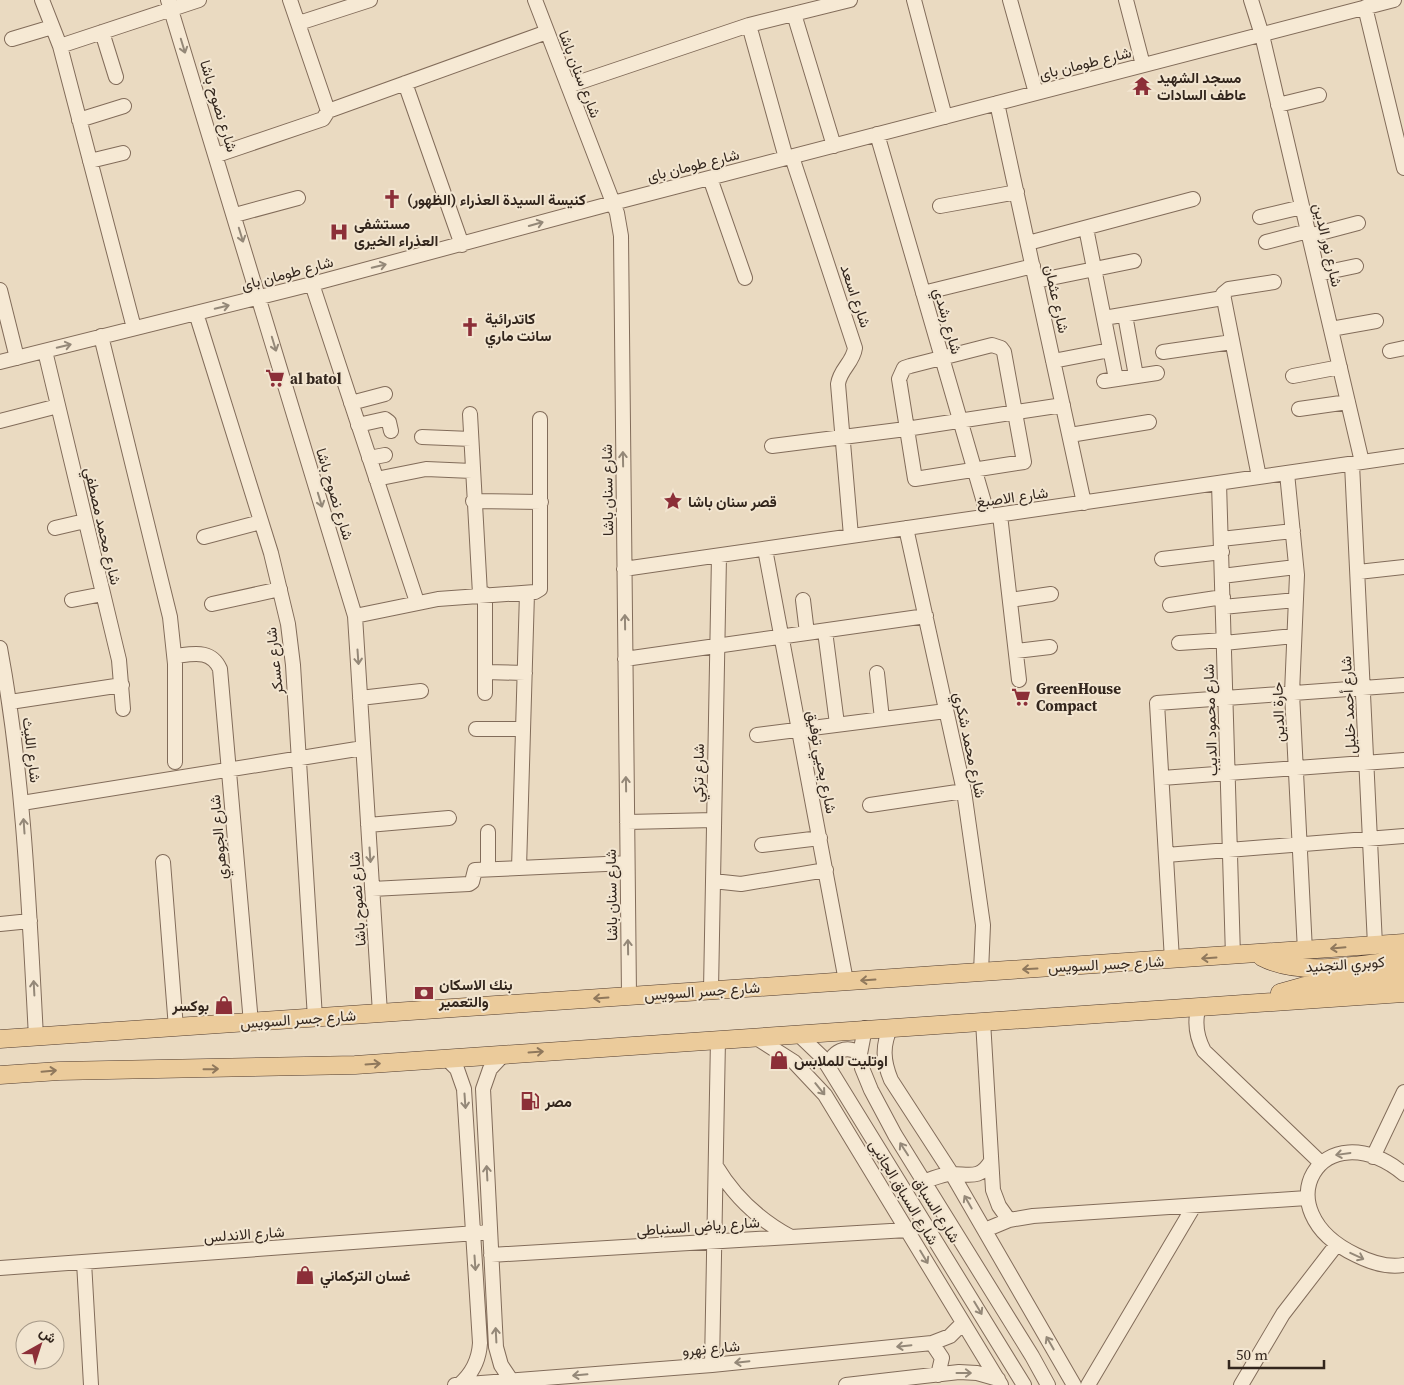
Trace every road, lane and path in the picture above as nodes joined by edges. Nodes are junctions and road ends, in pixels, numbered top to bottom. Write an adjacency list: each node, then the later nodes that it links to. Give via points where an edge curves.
1 (42, 0): 18 (street)
2 (199, 0): 13 (street)
3 (290, 0): 16 (street)
4 (370, 0): 16 (street)
5 (534, 0): 20 (street, شارع سنان باشا)
6 (850, 0): 12 (street)
7 (914, 0): 34 (street)
8 (1010, 0): 28 (street)
9 (1126, 0): 24 (street)
10 (1251, 0): 21 (street, شارع نور الدين)
11 (1394, 0): 14 (street, شارع طومان باى)
12 (828, 3): 15 (street)
13 (170, 5): 19 (street); 39 (street, شارع نصوح باشا, one-way to 39)
14 (1365, 7): 21 (street, شارع طومان باى); 42 (street)
15 (794, 14): 17 (street); 37 (street)
16 (298, 23): 33 (street)
17 (749, 25): 27 (street); 40 (street, شارع اسعد)
18 (52, 27): 22 (street); 23 (street)
19 (102, 32): 23 (street); 25 (street)
20 (547, 32): 26 (street); 27 (street, شارع سنان باشا)
21 (1262, 34): 24 (street, شارع طومان باى); 31 (street, شارع نور الدين)
22 (12, 39)
23 (60, 46): 35 (street)
24 (1143, 65): 28 (street, شارع طومان باى)
25 (116, 77)
26 (405, 83): 33 (street); 57 (street)
27 (568, 86): 47 (street, شارع سنان باشا)
28 (1036, 93): 30 (street, شارع طومان باى)
29 (1320, 95): 31 (street)
30 (998, 103): 34 (street, شارع طومان باى); 44 (street, شارع عثمان)
31 (1278, 105): 49 (street, شارع نور الدين)
32 (124, 106): 35 (street)
33 (326, 115): 39 (street)
34 (945, 116): 36 (street, شارع طومان باى)
35 (79, 120): 41 (street)
36 (877, 134): 37 (street, شارع طومان باى); 68 (street, شارع رشدي)
37 (834, 146): 40 (street, شارع طومان باى)
38 (123, 153): 41 (street)
39 (217, 155): 50 (street, شارع نصوح باشا)
40 (789, 157): 43 (street, شارع طومان باى); 107 (street, شارع اسعد, via 855,348 854,356 839,376)
41 (90, 161): 75 (street)
42 (1404, 168)
43 (710, 178): 47 (street, شارع طومان باى); 63 (street)
44 (1017, 192): 48 (street); 56 (street, شارع عثمان)
45 (298, 198): 50 (street)
46 (1193, 199): 53 (street)
47 (613, 203): 57 (street, شارع طومان باى, one-way to 47); 137 (street, شارع سنان باشا, one-way to 47, via 620,236)
48 (940, 206)
49 (1302, 207): 51 (street); 54 (street, شارع نور الدين)
50 (235, 215): 69 (street, شارع نصوح باشا, one-way to 69)
51 (1260, 217)
52 (1358, 224): 54 (street)
53 (1086, 228): 56 (street); 61 (street)
54 (1309, 234): 55 (street); 62 (street, شارع نور الدين)
55 (1266, 242)
56 (1028, 243): 59 (street, شارع عثمان)
57 (462, 245): 66 (street, شارع طومان باى, one-way to 57)
58 (1134, 261): 61 (street)
59 (1033, 266): 64 (street, شارع عثمان); 68 (street)
60 (1356, 266): 62 (street)
61 (1094, 269): 64 (street); 73 (street)
62 (1318, 274): 76 (street, شارع نور الدين)
63 (745, 278)
64 (1036, 281): 84 (street, شارع عثمان)
65 (1274, 282): 70 (street, via 1229,289)
66 (312, 284): 69 (street, شارع طومان باى); 92 (street)
67 (0, 290): 82 (street)
68 (923, 293): 83 (street, شارع رشدي)
69 (260, 298): 71 (street, شارع طومان باى, one-way to 69); 153 (street, شارع نصوح باشا, one-way to 153)
70 (1223, 298): 72 (street); 78 (street)
71 (196, 313): 75 (street, شارع طومان باى); 125 (street, شارع عسكر)
72 (1125, 315): 73 (street); 88 (street)
73 (1104, 318): 79 (street)
74 (1376, 321): 76 (street)
75 (134, 328): 77 (street, شارع طومان باى)
76 (1331, 328): 86 (street, شارع نور الدين)
77 (101, 336): 80 (street, شارع طومان باى, one-way to 77); 165 (street, via 169,611)
78 (1232, 342): 81 (street); 117 (street)
79 (1110, 350): 84 (street); 88 (street, via 1110,380)
80 (45, 351): 82 (street, شارع طومان باى); 94 (street, شارع محمد مصطفي)
81 (1163, 352)
82 (17, 358): 85 (street, شارع طومان باى)
83 (942, 358): 96 (street, via 992,346 1001,348); 100 (street, شارع رشدي); 103 (street, via 910,366 900,373)
84 (1053, 361): 93 (street, شارع عثمان)
85 (0, 362)
86 (1340, 366): 89 (street); 91 (street, شارع نور الدين)
87 (1157, 372): 88 (street)
88 (1136, 376)
89 (1292, 376)
90 (384, 394): 92 (street)
91 (1348, 402): 95 (street); 113 (street, شارع نور الدين)
92 (351, 403): 102 (street)
93 (1063, 405): 96 (street); 105 (street, شارع عثمان)
94 (58, 406): 99 (street); 124 (street, شارع محمد مصطفي)
95 (1299, 409)
96 (1015, 412): 100 (street); 114 (street, via 1025,458 1022,463)
97 (470, 414): 108 (street)
98 (540, 419): 121 (street)
99 (0, 421)
100 (960, 421): 103 (street); 114 (street, شارع رشدي)
101 (1149, 422): 105 (street)
102 (358, 425): 104 (street, via 385,419); 112 (street)
103 (906, 429): 107 (street); 114 (street, via 913,477 919,480)
104 (391, 431)
105 (1070, 435): 122 (street, شارع عثمان)
106 (422, 437): 108 (street)
107 (842, 437): 109 (street); 129 (street, شارع اسعد)
108 (471, 439): 115 (street)
109 (772, 446)
110 (385, 455): 112 (street)
111 (1404, 456): 113 (street, شارع الاصبغ)
112 (369, 458): 118 (street)
113 (1357, 463): 116 (street, شارع الاصبغ); 138 (street, شارع أحمد خليل)
114 (974, 471): 123 (street, شارع رشدي)
115 (472, 472): 118 (street, via 426,468); 120 (street)
116 (1287, 473): 117 (street, شارع الاصبغ); 128 (street, حارة الدين)
117 (1259, 477): 119 (street, شارع الاصبغ)
118 (376, 479): 149 (street, via 398,529)
119 (1219, 483): 122 (street, شارع الاصبغ); 131 (street, شارع محمود الديب)
120 (474, 501): 121 (street); 143 (street)
121 (541, 502): 141 (street, via 541,584 538,591)
122 (1084, 502): 123 (street, شارع الاصبغ)
123 (994, 516): 127 (street, شارع الاصبغ); 147 (street, شارع رشدي)
124 (85, 521): 126 (street); 142 (street, شارع محمد مصطفي)
125 (261, 522): 130 (street); 140 (street, شارع عسكر)
126 (54, 528)
127 (906, 528): 129 (street, شارع الاصبغ); 154 (street, شارع محمد شكري)
128 (1293, 531): 131 (street); 135 (street, حارة الدين)
129 (851, 536): 132 (street, شارع الاصبغ)
130 (204, 537)
131 (1221, 546): 134 (street); 139 (street, شارع محمود الديب)
132 (765, 549): 133 (street, شارع الاصبغ); 158 (street, شارع يحيي توفيق)
133 (719, 556): 137 (street, شارع الاصبغ); 161 (street, شارع تركي)
134 (1162, 559)
135 (1296, 567): 139 (street); 148 (street, حارة الدين)
136 (1404, 567): 138 (street)
137 (624, 569): 166 (street, شارع سنان باشا, one-way to 137)
138 (1358, 572): 173 (street, شارع أحمد خليل)
139 (1222, 576): 150 (street, شارع محمود الديب)
140 (280, 589): 151 (street); 189 (street, شارع عسكر, via 293,665)
141 (527, 593): 143 (street); 168 (street)
142 (103, 594): 145 (street); 171 (street, شارع محمد مصطفي)
143 (482, 594): 149 (street); 167 (street)
144 (1051, 594): 147 (street)
145 (72, 600)
146 (804, 600): 156 (street)
147 (1010, 600): 164 (street, شارع رشدي)
148 (1296, 600): 150 (street); 157 (street, حارة الدين)
149 (417, 602): 153 (street)
150 (1223, 602): 152 (street); 159 (street, شارع محمود الديب)
151 (212, 604)
152 (1170, 605)
153 (355, 616): 178 (street, شارع نصوح باشا, one-way to 178)
154 (926, 616): 155 (street); 181 (street, شارع محمد شكري)
155 (825, 631): 156 (street); 183 (street)
156 (807, 633): 158 (street)
157 (1294, 636): 159 (street); 176 (street, حارة الدين)
158 (782, 637): 161 (street); 186 (street, شارع يحيي توفيق)
159 (1224, 641): 160 (street); 177 (street, شارع محمود الديب)
160 (1179, 643)
161 (717, 646): 166 (street); 201 (street, شارع تركي)
162 (1050, 647): 164 (street)
163 (0, 648): 179 (street, شارع الليث)
164 (1016, 651): 170 (street, شارع رشدي)
165 (175, 656): 191 (street); 194 (street, شارع الجوهري, via 206,654 217,662)
166 (625, 659): 202 (street, شارع سنان باشا, one-way to 166)
167 (485, 672): 168 (street); 175 (street)
168 (524, 673): 185 (street)
169 (877, 673): 182 (street)
170 (1020, 680)
171 (122, 685): 179 (street); 180 (street, شارع محمد مصطفي)
172 (1404, 685): 173 (street)
173 (1363, 688): 176 (street); 192 (street, شارع أحمد خليل)
174 (421, 691): 178 (street)
175 (485, 693)
176 (1292, 693): 177 (street); 193 (street, حارة الدين)
177 (1226, 697): 195 (street, شارع محمود الديب); 196 (street, via 1159,702 1156,705)
178 (360, 698): 188 (street, شارع نصوح باشا)
179 (10, 702): 198 (street, شارع الليث)
180 (123, 709)
181 (946, 710): 182 (street); 197 (street, شارع محمد شكري)
182 (882, 719): 183 (street)
183 (837, 724): 186 (street)
184 (476, 729): 185 (street)
185 (523, 729): 214 (street)
186 (799, 729): 187 (street); 206 (street, شارع يحيي توفيق)
187 (757, 735)
188 (363, 748): 189 (street); 203 (street, شارع نصوح باشا)
189 (298, 758): 194 (street); 237 (street, شارع عسكر)
190 (1404, 760): 192 (street)
191 (175, 762)
192 (1367, 763): 193 (street); 207 (street, شارع أحمد خليل)
193 (1296, 768): 195 (street); 208 (street, حارة الدين)
194 (228, 770): 198 (street); 239 (street, شارع الجوهري)
195 (1228, 773): 196 (street); 210 (street, شارع محمود الديب)
196 (1162, 778): 211 (street)
197 (964, 791): 199 (street); 228 (street, شارع محمد شكري, via 983,924)
198 (22, 803): 219 (street, شارع الليث, one-way to 198)
199 (870, 805)
200 (450, 818): 203 (street)
201 (714, 820): 202 (street); 217 (street, شارع تركي)
202 (627, 822): 213 (street, شارع سنان باشا)
203 (368, 825): 218 (street, شارع نصوح باشا, one-way to 218)
204 (488, 832): 215 (street)
205 (1404, 836): 207 (street)
206 (820, 838): 209 (street); 216 (street, شارع يحيي توفيق)
207 (1370, 838): 208 (street); 222 (street, شارع أحمد خليل)
208 (1300, 844): 210 (street); 223 (street, حارة الدين)
209 (762, 845)
210 (1230, 849): 211 (street); 225 (street, شارع محمود الديب)
211 (1166, 855): 226 (street)
212 (164, 862): 241 (street)
213 (627, 863): 214 (street); 233 (street, شارع سنان باشا, one-way to 213)
214 (519, 868): 215 (street)
215 (488, 869): 218 (street, via 474,870 469,884)
216 (826, 870): 217 (street, via 741,884); 230 (street, شارع يحيي توفيق)
217 (713, 881): 231 (street, شارع تركي)
218 (372, 889): 236 (street, شارع نصوح باشا)
219 (30, 921): 220 (street); 244 (street, شارع الليث, one-way to 219)
220 (0, 924)
221 (1404, 943): 222 (main road, شارع جسر السويس)
222 (1375, 945): 223 (main road, شارع جسر السويس, one-way to 223)
223 (1305, 951): 224 (main road, شارع جسر السويس)
224 (1258, 955): 225 (main road, شارع جسر السويس); 227 (main road, كوبري التجنيد, via 1280,964 1303,968)
225 (1233, 956): 226 (main road, شارع جسر السويس, one-way to 226)
226 (1172, 960): 228 (main road, شارع جسر السويس, one-way to 228)
227 (1404, 960)
228 (981, 972): 230 (main road, شارع جسر السويس, one-way to 230)
229 (1404, 977): 234 (main road, كوبري التجنيد, via 1304,986)
230 (846, 981): 231 (main road, شارع جسر السويس)
231 (711, 990): 233 (main road, شارع جسر السويس)
232 (1404, 992): 234 (main road)
233 (629, 996): 236 (main road, شارع جسر السويس, one-way to 236)
234 (1261, 1002): 235 (main road)
235 (1199, 1006): 238 (main road); 258 (street, via 1196,1032 1204,1051)
236 (380, 1014): 237 (main road, شارع جسر السويس)
237 (315, 1018): 239 (main road, شارع جسر السويس)
238 (983, 1021): 240 (main road); 257 (street)
239 (251, 1022): 241 (main road, شارع جسر السويس)
240 (891, 1027): 242 (main road); 260 (street, via 884,1044 886,1068)
241 (176, 1028): 244 (main road, شارع جسر السويس)
242 (865, 1028): 243 (main road); 249 (street, شارع السباق)
243 (798, 1034): 245 (main road); 251 (street, شارع السباق)
244 (36, 1037): 246 (main road, شارع جسر السويس)
245 (756, 1037): 247 (main road); 255 (street, شارع السباق الجانبى, one-way to 255, via 788,1057 811,1077)
246 (0, 1039)
247 (718, 1039): 248 (main road, one-way to 247); 259 (street)
248 (504, 1054): 250 (main road); 268 (street, one-way to 248, via 483,1090 490,1069)
249 (860, 1054): 251 (street, via 852,1049 838,1051); 262 (street, شارع السباق, one-way to 249, via 871,1090)
250 (446, 1058): 252 (main road, one-way to 250, via 59,1070 355,1065); 269 (street, one-way to 269, via 457,1069 463,1084)
251 (829, 1068): 254 (street, شارع السباق)
252 (0, 1075)
253 (1404, 1092): 256 (street)
254 (863, 1122): 255 (street); 277 (street, شارع السباق)
255 (848, 1131): 266 (street, شارع السباق الجانبى)
256 (1373, 1156): 258 (street, one-way to 258, via 1345,1152); 261 (street)
257 (991, 1161): 260 (street, via 974,1175); 265 (street, via 995,1196)
258 (1321, 1163): 263 (street, via 1309,1182)
259 (716, 1166): 270 (street, via 751,1209); 271 (street)
260 (952, 1174): 262 (street); 267 (street, one-way to 260)
261 (1404, 1174)
262 (925, 1181): 291 (street, شارع السباق)
263 (1307, 1198): 264 (street); 272 (street, via 1313,1218)
264 (1194, 1206): 265 (street); 293 (street)
265 (1009, 1220): 267 (street)
266 (907, 1230): 270 (street, شارع رياض السنباطى); 278 (street, شارع السباق الجانبى, one-way to 278)
267 (985, 1230): 292 (street, one-way to 267)
268 (490, 1232): 269 (street, شارع الاندلس); 273 (street)
269 (473, 1234): 274 (street, شارع الاندلس); 288 (street, one-way to 288, via 480,1349 473,1369)
270 (791, 1237): 271 (street, شارع رياض السنباطى)
271 (714, 1242): 273 (street, شارع رياض السنباطى); 281 (street)
272 (1337, 1244): 275 (street, one-way to 275, via 1374,1262); 294 (street, via 1283,1314)
273 (491, 1256): 283 (street, one-way to 273, via 497,1352)
274 (84, 1262): 276 (street, شارع الاندلس); 286 (street)
275 (1404, 1265)
276 (0, 1268)
277 (968, 1290): 278 (street); 290 (street, شارع السباق, one-way to 290)
278 (950, 1300): 279 (street, شارع السباق الجانبى)
279 (963, 1323): 280 (street, شارع نهرو, via 950,1336); 285 (street, شارع السباق الجانبى)
280 (932, 1343): 281 (street, شارع نهرو, one-way to 281); 282 (street, via 942,1358)
281 (712, 1365): 284 (street, شارع نهرو, one-way to 284)
282 (938, 1375): 285 (street, one-way to 285, via 966,1372); 289 (street)
283 (511, 1380): 284 (street, شارع نهرو); 288 (street, شارع نهرو)
284 (541, 1382)
285 (999, 1382)
286 (91, 1385)
287 (455, 1385): 288 (street, شارع نهرو)
288 (459, 1385)
289 (846, 1385)
290 (1024, 1385)
291 (1048, 1385)
292 (1074, 1385)
293 (1088, 1385)
294 (1240, 1385)

